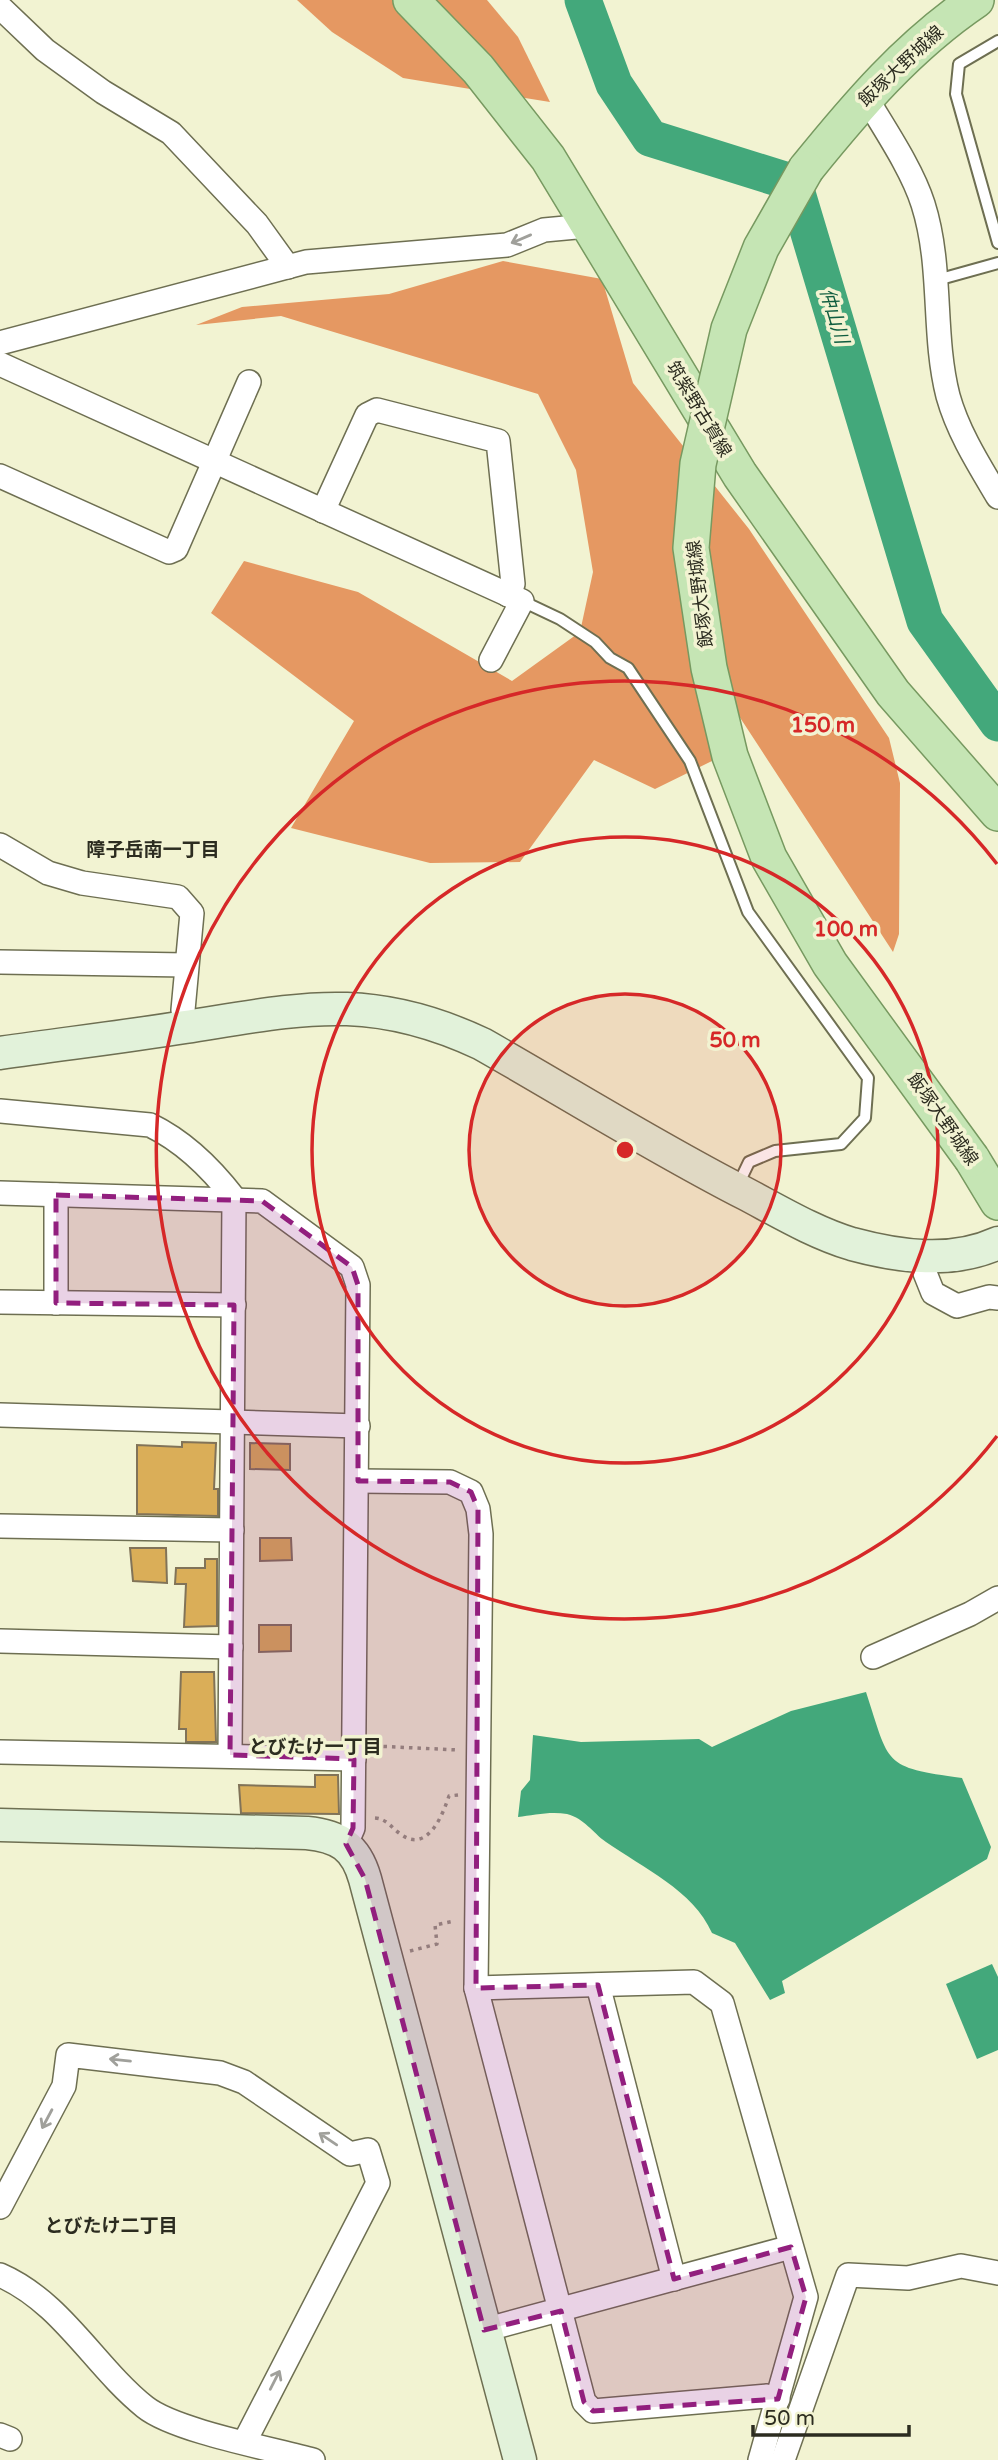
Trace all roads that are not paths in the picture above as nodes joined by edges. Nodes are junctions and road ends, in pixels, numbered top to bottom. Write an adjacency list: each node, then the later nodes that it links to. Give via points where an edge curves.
1 (411, 0): 6 (main road, 筑紫野古賀線, via 494,89 548,158)
2 (976, 0): 5 (main road, 飯塚大野城線)
3 (0, 7): 9 (street, via 45,50 171,133 257,224)
4 (998, 41): 7 (lane, via 959,64 956,94)
5 (865, 96): 10 (street, via 923,203); 31 (main road, 飯塚大野城線, bridge, via 806,169 761,248 729,329 698,464 691,548 709,668 730,755 769,858 830,964 972,1158)
6 (587, 226): 9 (street, one-way to 9, via 544,230 507,245); 20 (main road, 筑紫野古賀線, via 755,497 893,694)
7 (998, 243)
8 (998, 263): 10 (lane)
9 (288, 267): 11 (street)
10 (937, 280): 16 (street, via 949,398 967,444)
11 (0, 342)
12 (0, 364): 14 (street)
13 (249, 382): 14 (street)
14 (214, 461): 15 (street, via 176,549 169,552); 17 (street)
15 (0, 476)
16 (998, 497)
17 (323, 511): 18 (street); 18 (street, via 367,415 377,410 498,441)
18 (515, 598): 19 (street); 27 (lane, via 560,619 628,668 690,761 748,912 868,1077 865,1118 841,1144 775,1151 749,1162)
19 (491, 660)
20 (998, 813)
21 (0, 845): 23 (street, via 48,873 82,883 178,897 192,913)
22 (0, 962): 23 (street)
23 (186, 964): 24 (street)
24 (186, 1027): 25 (street); 27 (street, via 312,1007 362,1009 422,1020 482,1044)
25 (0, 1053)
26 (0, 1111): 30 (street, via 150,1125 198,1157)
27 (736, 1189): 33 (street, via 849,1243)
28 (0, 1193): 29 (street)
29 (56, 1195): 30 (street); 36 (street)
30 (234, 1198): 37 (street); 40 (street, via 262,1201 352,1267 358,1285)
31 (998, 1202)
32 (998, 1243): 33 (street, via 963,1256)
33 (925, 1256): 34 (street, via 925,1273 933,1293 957,1306)
34 (998, 1298)
35 (0, 1302): 36 (street)
36 (56, 1303): 37 (street)
37 (234, 1305): 39 (street)
38 (0, 1415): 39 (street)
39 (233, 1421): 40 (street); 43 (street)
40 (358, 1426): 41 (street)
41 (358, 1481): 49 (street); 54 (street, via 450,1482 471,1492 478,1509)
42 (0, 1526): 43 (street)
43 (232, 1530): 46 (street)
44 (998, 1598): 47 (street)
45 (0, 1641): 46 (street)
46 (231, 1647): 50 (street)
47 (873, 1657)
48 (0, 1752): 50 (street)
49 (354, 1752): 50 (street); 52 (street)
50 (230, 1755)
51 (0, 1825): 52 (street, via 329,1835)
52 (349, 1830): 61 (street)
53 (598, 1985): 54 (street); 56 (street, via 694,1982 722,2003); 59 (street)
54 (476, 1988): 60 (street)
55 (0, 2207): 63 (street, one-way to 55, via 378,2183 368,2150 350,2154 244,2082 220,2073 68,2055 64,2086)
56 (792, 2247): 59 (street); 62 (street, via 806,2297)
57 (998, 2273): 67 (street, via 961,2266 908,2278 848,2275)
58 (0, 2275): 63 (street, via 48,2305 147,2409 184,2426)
59 (674, 2279): 60 (street)
60 (561, 2311): 61 (street); 62 (street, via 584,2402 593,2412 767,2396)
61 (484, 2330): 65 (street)
62 (778, 2399): 66 (street)
63 (245, 2441): 64 (street)
64 (313, 2460)
65 (520, 2460)
66 (760, 2460)
67 (783, 2460)

